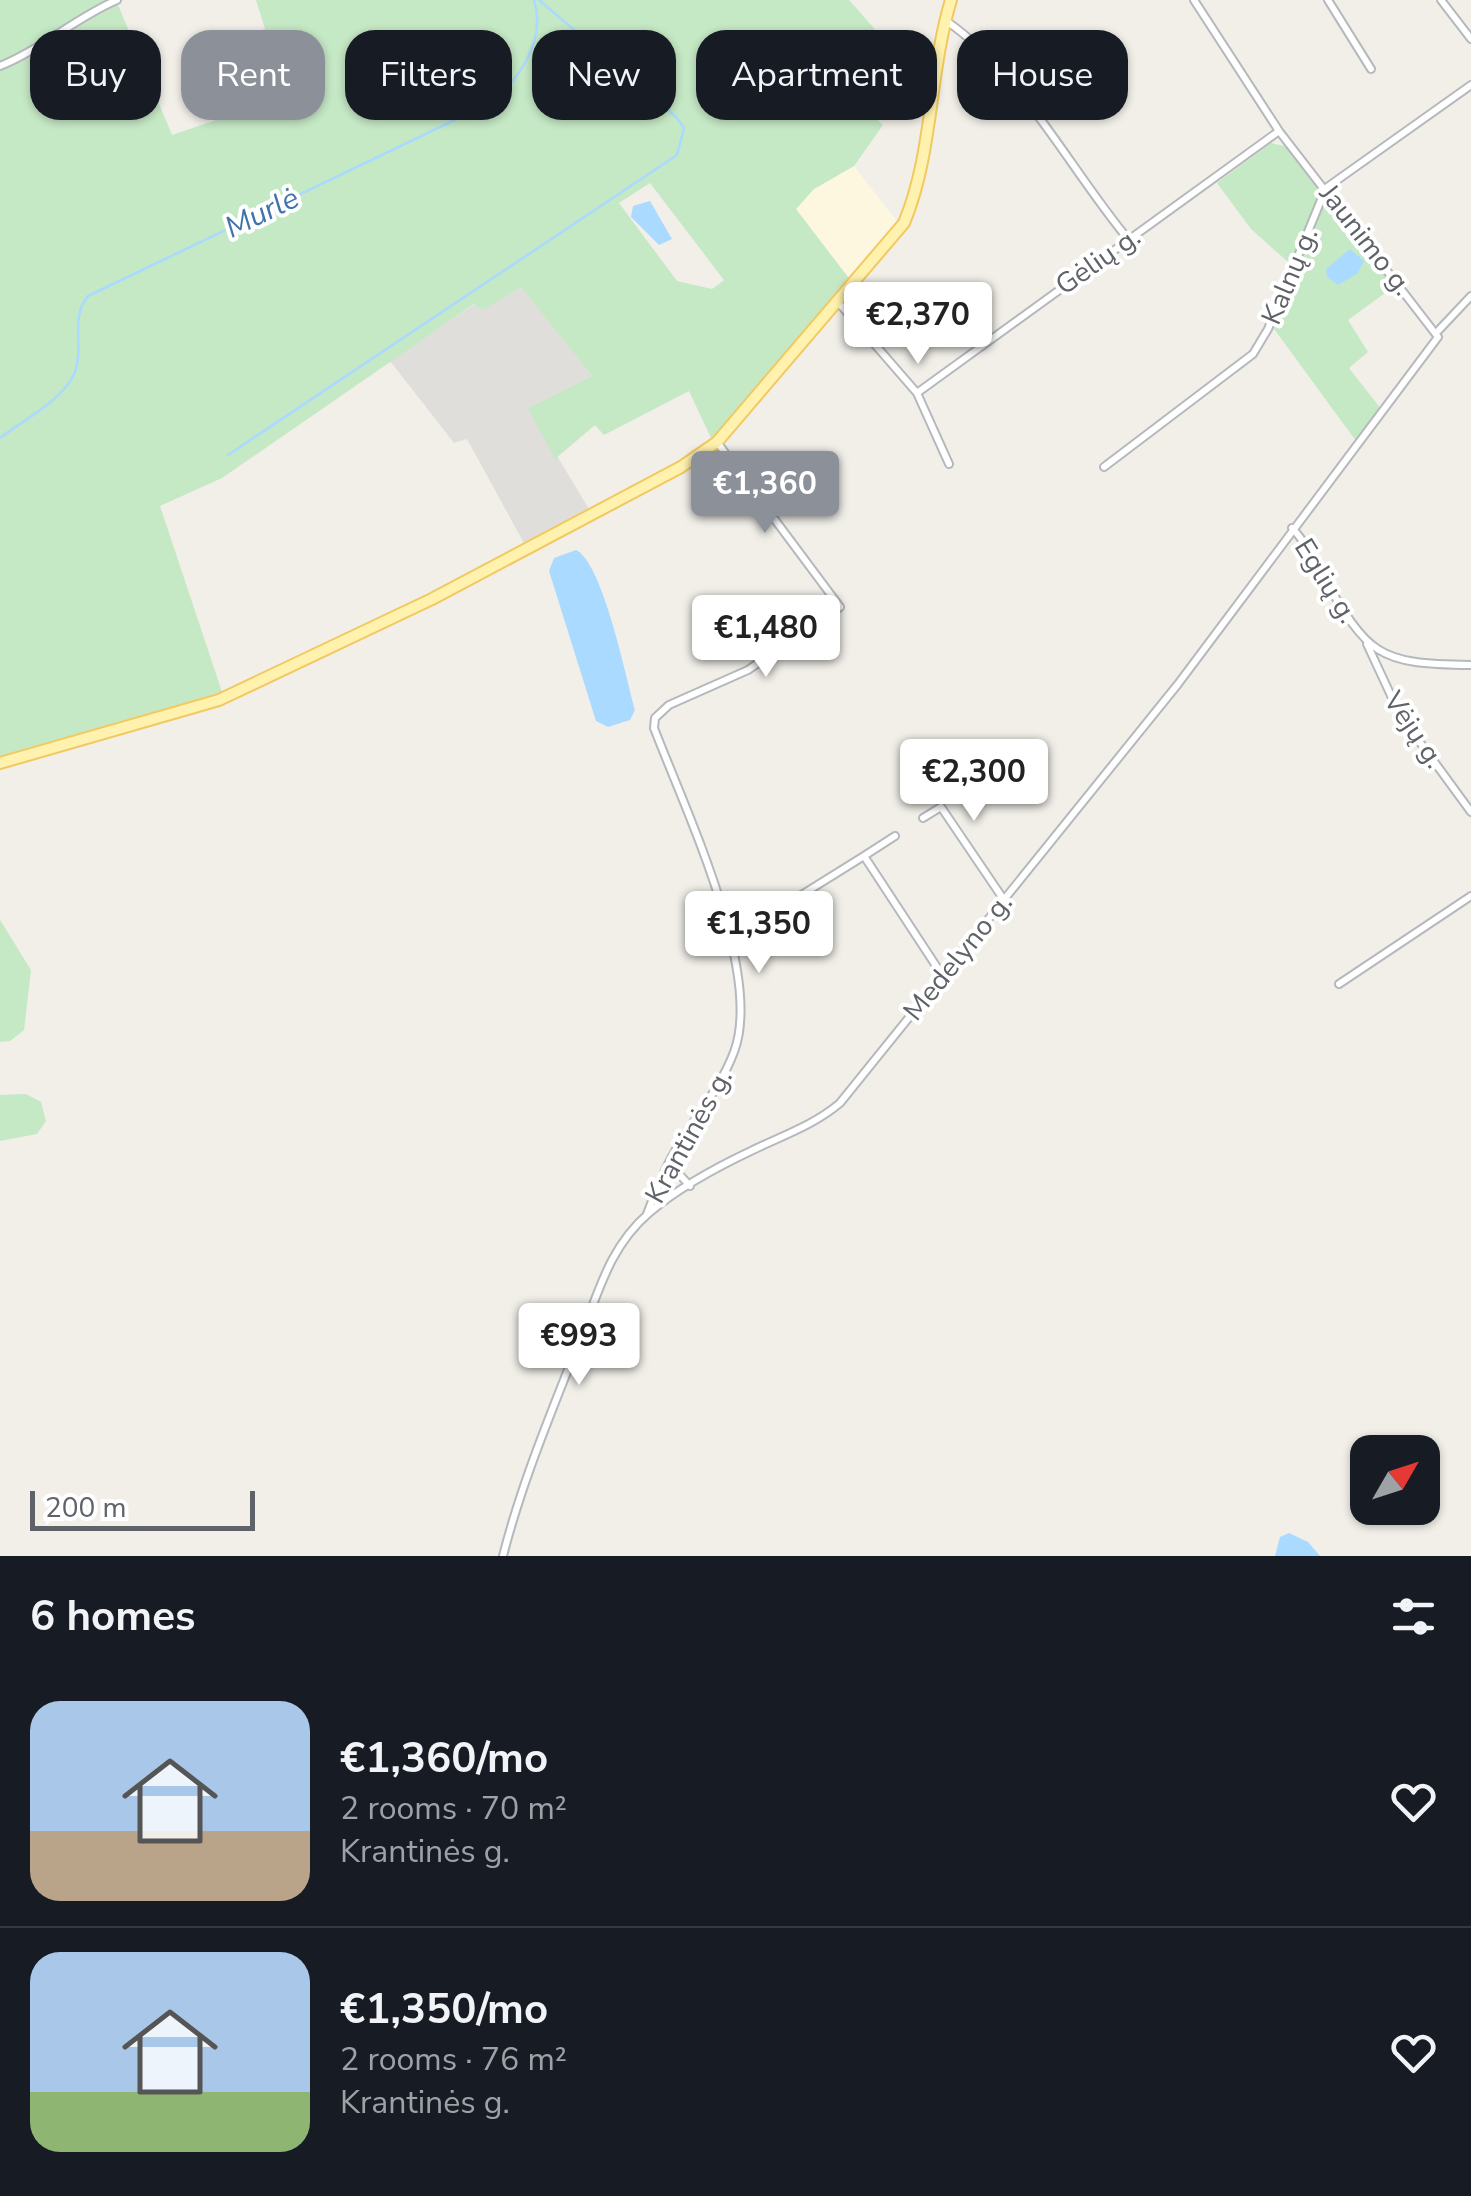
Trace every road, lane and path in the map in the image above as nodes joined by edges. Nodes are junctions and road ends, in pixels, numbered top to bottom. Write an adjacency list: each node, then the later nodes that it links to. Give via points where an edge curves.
1 (117, 0): 8 (street)
2 (951, 0): 6 (main road)
3 (1194, 0): 11 (street, Jaunimo g.)
4 (1328, 0): 9 (street)
5 (1441, 0): 7 (street)
6 (945, 20): 13 (street, via 1000,72); 15 (main road, via 908,212)
7 (1471, 40)
8 (0, 66)
9 (1371, 69)
10 (1471, 86): 12 (street)
11 (1279, 130): 12 (street, Jaunimo g.); 13 (street, Gėlių g.)
12 (1326, 188): 16 (street, Jaunimo g.); 20 (street, Kalnų g., via 1253,354)
13 (1128, 240): 17 (street, Gėlių g.)
14 (1471, 296): 16 (street)
15 (838, 302): 17 (street); 18 (main road)
16 (1438, 334): 21 (street, Medelyno g.)
17 (917, 393): 19 (street)
18 (717, 442): 24 (main road, via 518,554 219,700); 34 (street, Krantinės g., via 840,608 748,670 669,704 655,718 735,954 742,1001 740,1038 727,1070)
19 (949, 464)
20 (1104, 467)
21 (1292, 528): 22 (street, Eglių g.); 31 (street, Medelyno g., via 1178,684)
22 (1367, 643): 23 (street, Eglių g., via 1396,661); 25 (street, Vėjų g., via 1400,715)
23 (1471, 665)
24 (0, 763)
25 (1471, 812)
26 (924, 818): 31 (street, via 941,807)
27 (895, 836): 28 (street)
28 (864, 856): 30 (street); 32 (street)
29 (1471, 896): 33 (street)
30 (795, 899)
31 (1004, 900): 32 (street, Medelyno g.)
32 (944, 978): 35 (street, Medelyno g., via 821,1120)
33 (1339, 984)
34 (669, 1163): 35 (street); 36 (street, Krantinės g.)
35 (690, 1186): 36 (street, Medelyno g.)
36 (646, 1215): 37 (street, Medelyno g., via 601,1276)
37 (503, 1556)

